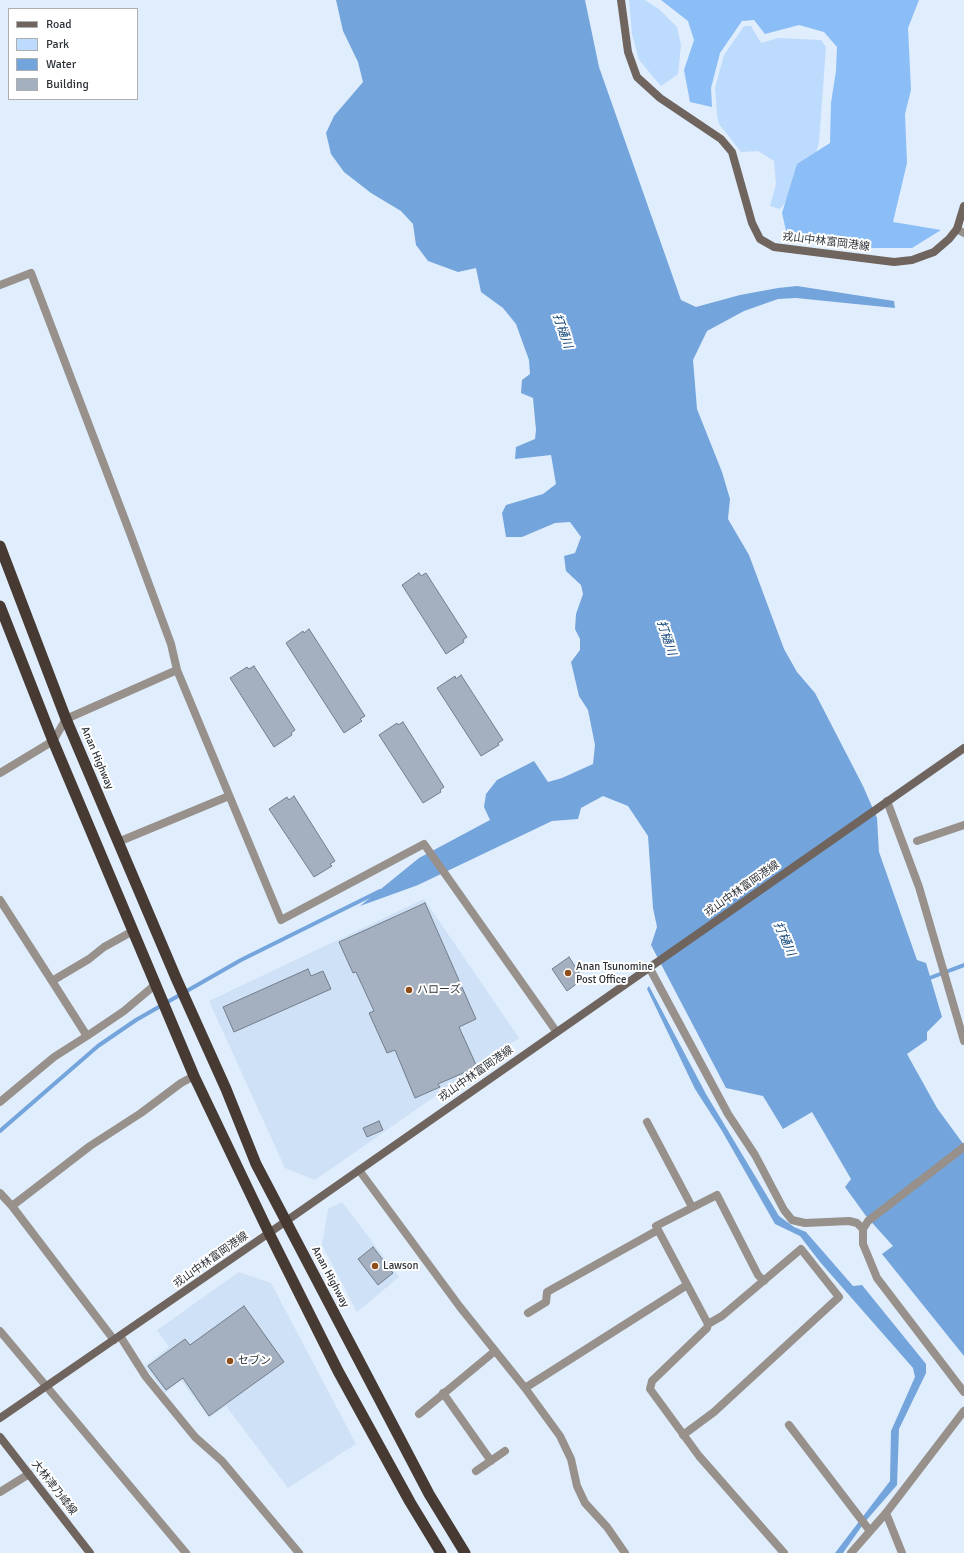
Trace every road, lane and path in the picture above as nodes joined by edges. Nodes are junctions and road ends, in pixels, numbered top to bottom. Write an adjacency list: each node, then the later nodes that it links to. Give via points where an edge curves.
1 (621, 0): 3 (main road, 戎山中林富岡港線, via 628,52 637,76 660,98 720,139 732,152 752,223 760,239 774,247 894,262 912,260 934,252)
2 (964, 206): 3 (main road, 戎山中林富岡港線)
3 (960, 231)
4 (0, 285): 7 (street, via 31,273 171,644)
5 (0, 546): 8 (highway, Anan Highway)
6 (0, 606): 9 (highway)
7 (177, 670): 8 (street); 12 (street)
8 (66, 719): 9 (street); 16 (highway, Anan Highway)
9 (53, 740): 11 (street); 18 (highway)
10 (964, 748): 13 (main road, 戎山中林富岡港線)
11 (0, 774)
12 (229, 796): 16 (street); 22 (street, via 281,920 424,844)
13 (887, 801): 19 (main road, 戎山中林富岡港線); 24 (street, via 919,887)
14 (964, 825): 15 (street)
15 (917, 841)
16 (118, 842): 33 (highway, Anan Highway, via 256,1164)
17 (0, 900): 20 (street)
18 (134, 931): 20 (street); 21 (highway)
19 (652, 965): 22 (main road, 戎山中林富岡港線); 34 (street, via 728,1114 792,1220 805,1223 849,1221 857,1223)
20 (52, 981): 23 (street)
21 (157, 986): 23 (street); 25 (highway)
22 (556, 1031): 29 (main road, 戎山中林富岡港線)
23 (87, 1036): 26 (street, via 54,1057)
24 (964, 1041)
25 (194, 1076): 31 (street, via 90,1146); 36 (highway)
26 (0, 1102)
27 (647, 1122): 32 (street)
28 (964, 1147): 34 (street, via 868,1221)
29 (359, 1170): 33 (main road, 戎山中林富岡港線); 43 (street, via 460,1307)
30 (0, 1193): 31 (street)
31 (12, 1206): 42 (street)
32 (692, 1207): 35 (street, via 656,1226); 37 (street, via 716,1195 758,1275)
33 (286, 1220): 36 (main road, 戎山中林富岡港線); 65 (highway, Anan Highway, via 430,1494)
34 (863, 1229): 46 (street, via 863,1244 877,1278)
35 (658, 1230): 38 (street); 39 (street, via 547,1292 546,1302)
36 (269, 1233): 42 (main road, 戎山中林富岡港線); 64 (highway, via 338,1371)
37 (764, 1281): 40 (street, via 722,1316); 52 (street, via 801,1249 839,1297 714,1412)
38 (687, 1285): 40 (street); 45 (street)
39 (528, 1313)
40 (708, 1324): 52 (street, via 707,1328 652,1381 650,1389)
41 (0, 1331): 44 (street)
42 (117, 1338): 44 (main road, 戎山中林富岡港線); 63 (street, via 190,1431 222,1461)
43 (495, 1350): 45 (street); 47 (street)
44 (45, 1386): 50 (main road, 戎山中林富岡港線); 62 (street)
45 (526, 1388): 66 (street, via 560,1436 571,1459 585,1503 607,1527)
46 (964, 1392)
47 (444, 1393): 49 (street); 55 (street)
48 (964, 1411): 59 (street)
49 (419, 1414)
50 (0, 1418)
51 (789, 1425): 60 (street)
52 (683, 1435): 67 (street)
53 (0, 1437): 57 (main road, 大林津乃峰線)
54 (505, 1451): 55 (street)
55 (491, 1461): 56 (street)
56 (476, 1471)
57 (29, 1474): 58 (street); 61 (main road, 大林津乃峰線)
58 (0, 1492)
59 (886, 1513): 60 (street); 69 (street)
60 (865, 1525): 68 (street)
61 (90, 1553)
62 (186, 1553)
63 (299, 1553)
64 (441, 1553)
65 (465, 1553)
66 (625, 1553)
67 (784, 1553)
68 (851, 1553)
69 (902, 1553)

